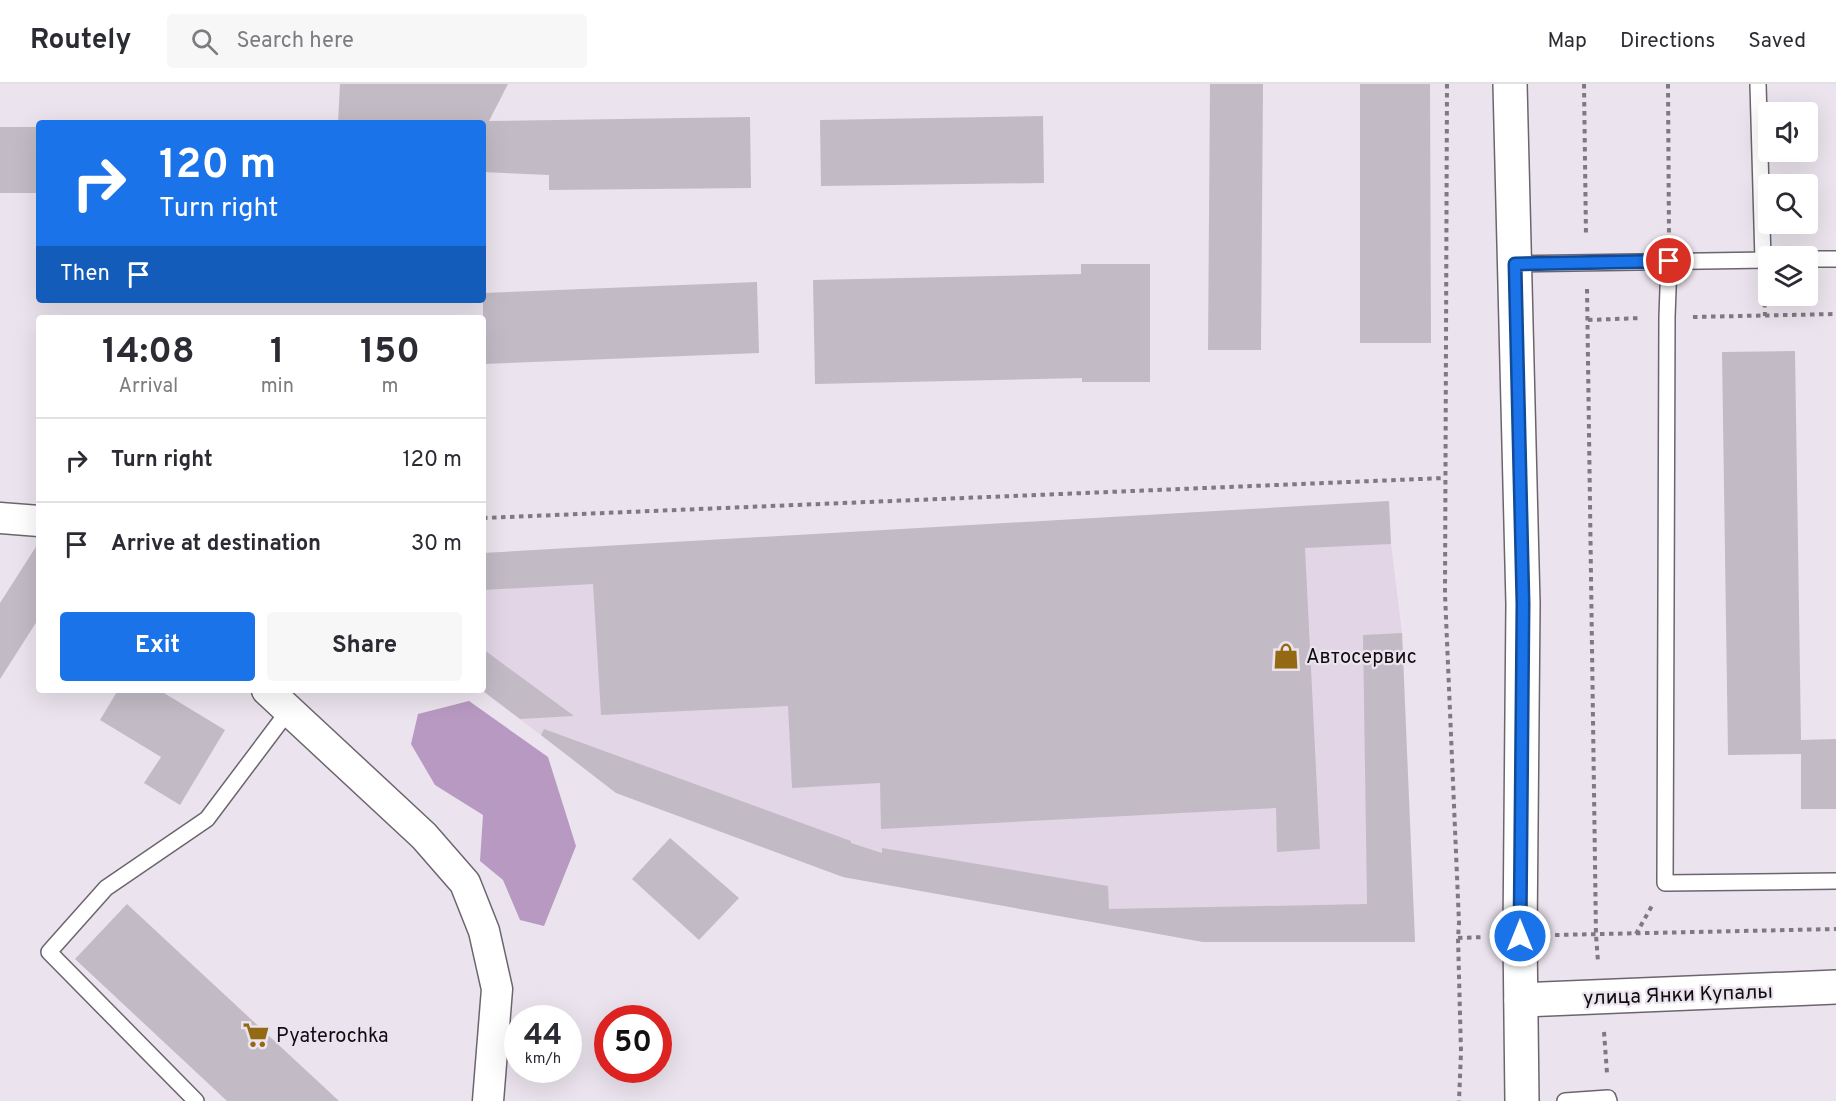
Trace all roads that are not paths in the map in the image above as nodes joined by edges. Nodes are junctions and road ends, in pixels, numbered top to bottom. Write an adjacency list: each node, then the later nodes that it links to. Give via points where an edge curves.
1 (1510, 84): 8 (main road)
2 (1758, 84): 3 (lane)
3 (1765, 246)
4 (1818, 259): 5 (lane)
5 (1836, 259)
6 (1758, 260): 7 (lane)
7 (1669, 261): 8 (lane); 13 (lane, via 1665,883)
8 (1515, 264): 15 (main road, via 1523,604)
9 (0, 518): 10 (street)
10 (36, 521)
11 (270, 693): 12 (street)
12 (289, 710): 17 (lane, via 207,819 106,888 49,952); 18 (street, via 424,836 465,883 484,931 497,989)
13 (1836, 881)
14 (1836, 987): 15 (main road, улица Янки Купалы)
15 (1521, 1000): 19 (main road)
16 (1609, 1100): 20 (lane)
17 (196, 1101)
18 (488, 1101)
19 (1522, 1101)
20 (1565, 1101)

